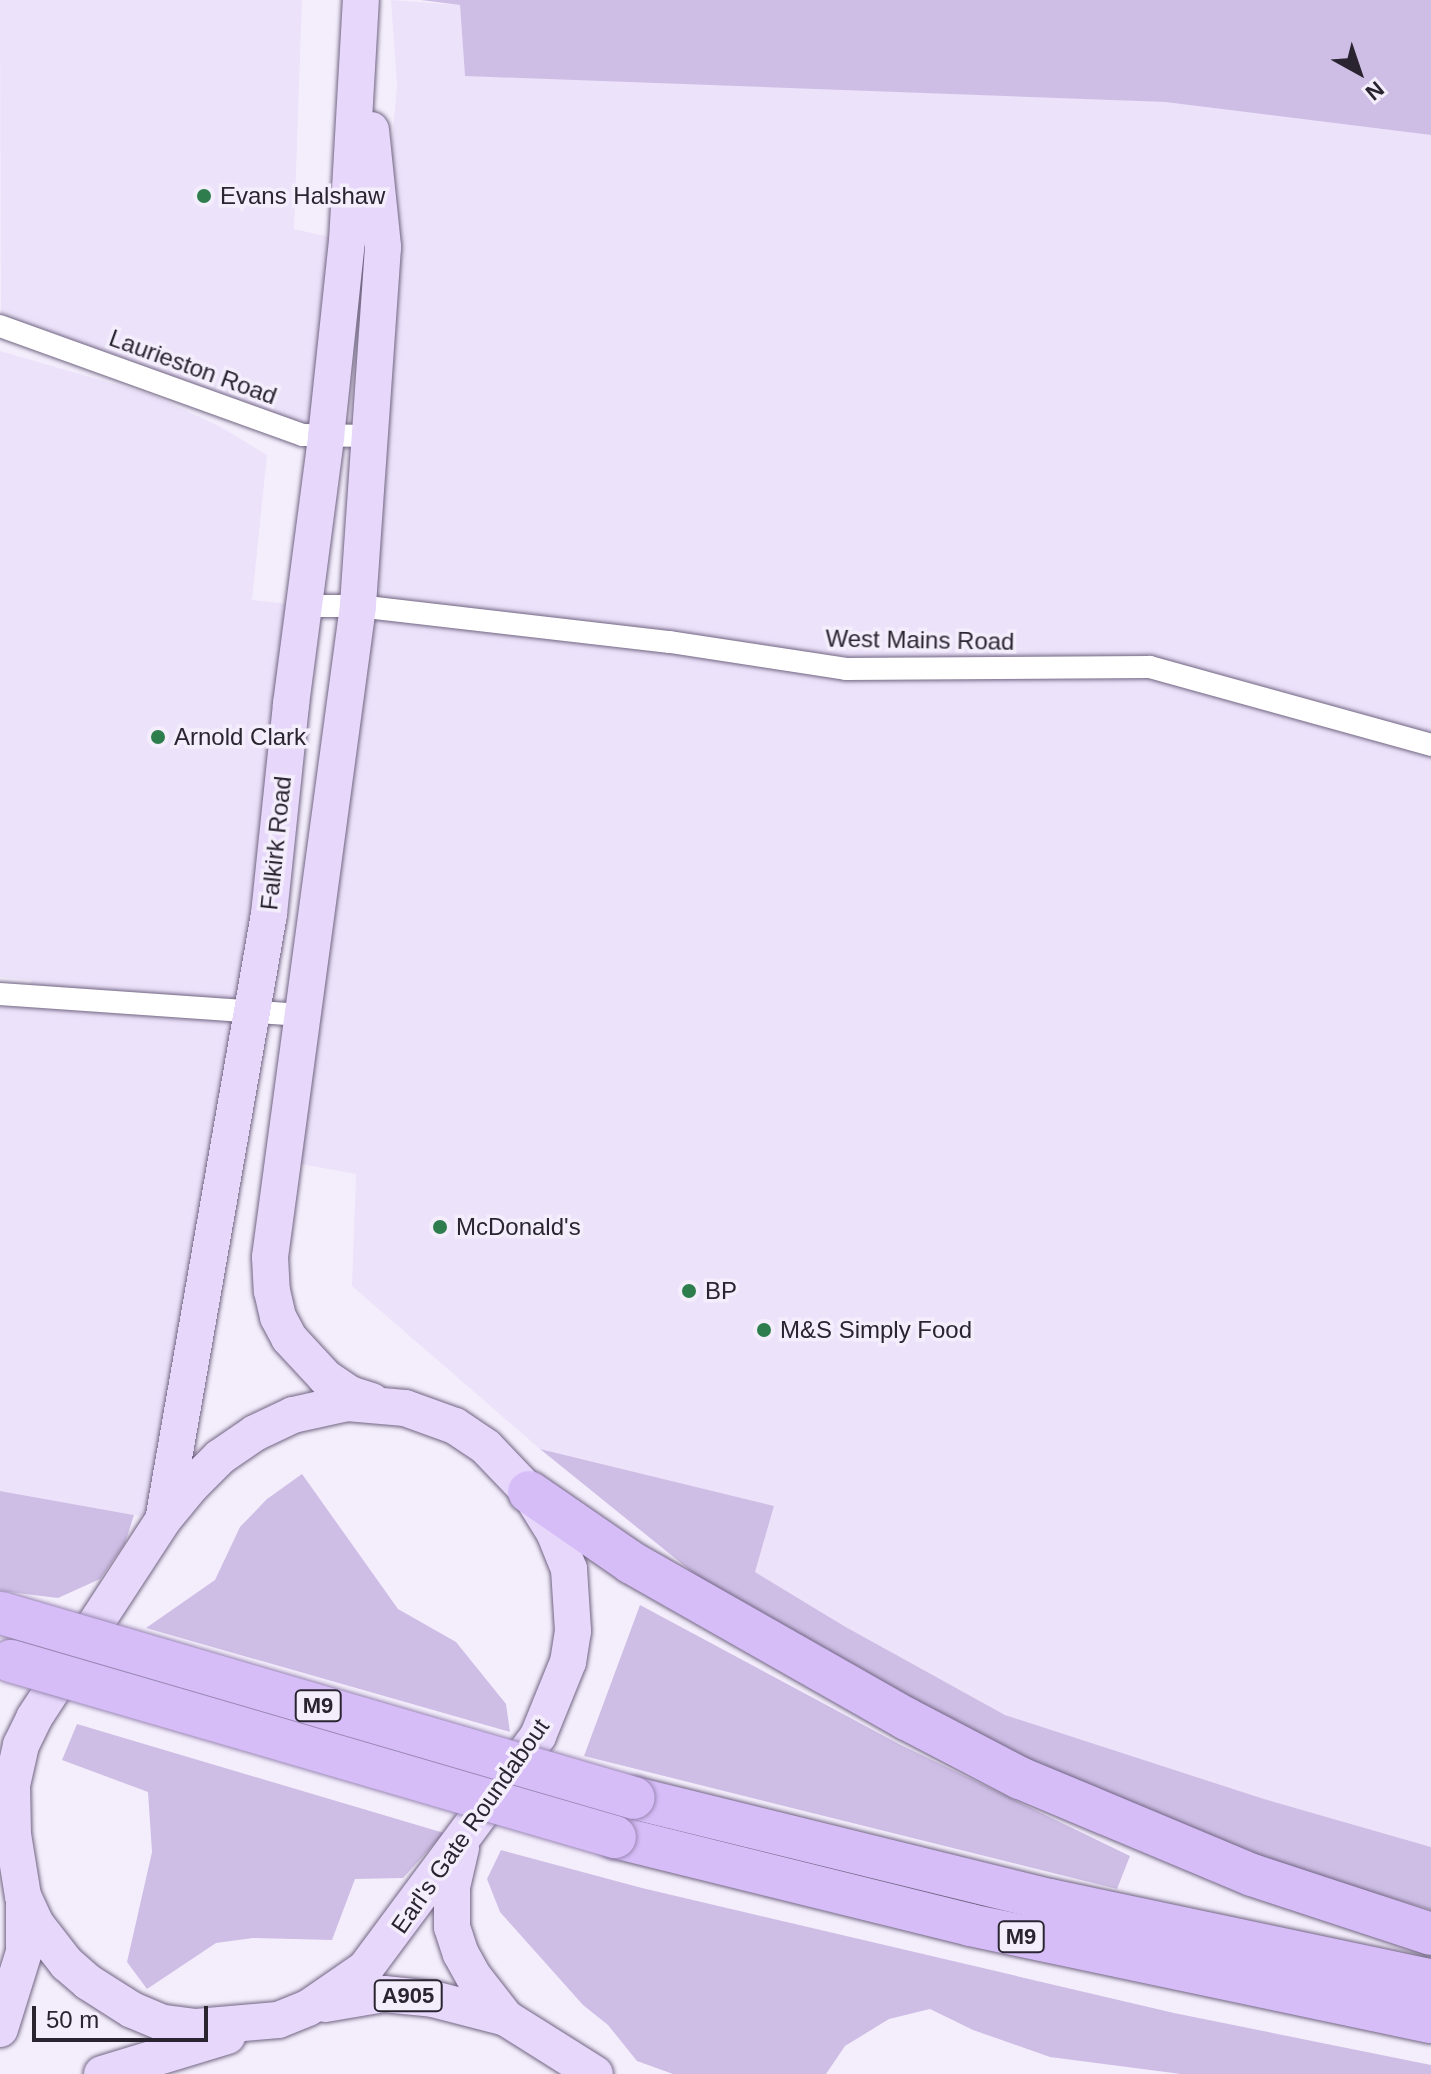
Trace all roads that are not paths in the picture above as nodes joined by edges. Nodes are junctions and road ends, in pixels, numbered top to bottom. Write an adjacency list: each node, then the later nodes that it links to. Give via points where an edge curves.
1 (361, 9): 3 (main road, Falkirk Road, via 383,247); 4 (main road, Falkirk Road, via 347,241)
2 (0, 326): 4 (street, Laurieston Road, via 303,435)
3 (371, 436): 4 (street, Laurieston Road); 6 (main road, Falkirk Road)
4 (326, 437): 5 (main road, Falkirk Road)
5 (306, 606): 6 (street, West Mains Road); 9 (main road, Falkirk Road)
6 (358, 606): 7 (street, West Mains Road, via 670,642 846,669 1150,667); 10 (main road, Falkirk Road)
7 (1431, 745)
8 (0, 994): 9 (street)
9 (255, 1011): 10 (street); 13 (main road, Falkirk Road)
10 (301, 1015): 11 (main road, Falkirk Road, via 270,1257 272,1291 284,1327 308,1361 350,1394)
11 (377, 1403): 12 (main road, Earl's Gate Roundabout, via 455,1426 486,1447); 13 (main road, Earl's Gate Roundabout, via 315,1409 255,1433 220,1457)
12 (529, 1492): 18 (main road, Earl's Gate Roundabout, via 569,1569 573,1631 568,1662 538,1736); 20 (highway, via 658,1578 1020,1778 1237,1870)
13 (163, 1520): 16 (main road, Earl's Gate Roundabout)
14 (0, 1613): 21 (highway, M9, bridge, via 634,1798 1050,1900)
15 (5, 1659): 24 (highway, M9, bridge, via 615,1837 1015,1935)
16 (34, 1718): 17 (main road); 19 (main road, Earl's Gate Roundabout, via 12,1785)
17 (0, 1740)
18 (463, 1837): 22 (main road, Earl's Gate Roundabout, via 366,1968); 23 (main road, A905, via 452,1886 452,1927 474,1977)
19 (15, 1882): 22 (main road, Earl's Gate Roundabout, via 36,1924 67,1964 132,2010 163,2023 196,2027); 25 (main road, via 27,1923 24,1952)
20 (1431, 1934)
21 (1431, 1980)
22 (293, 2014): 23 (main road, A905, via 384,1994 433,1999); 26 (main road)
23 (506, 2018): 27 (main road, A905)
24 (1431, 2022)
25 (0, 2029)
26 (102, 2074)
27 (595, 2074)

